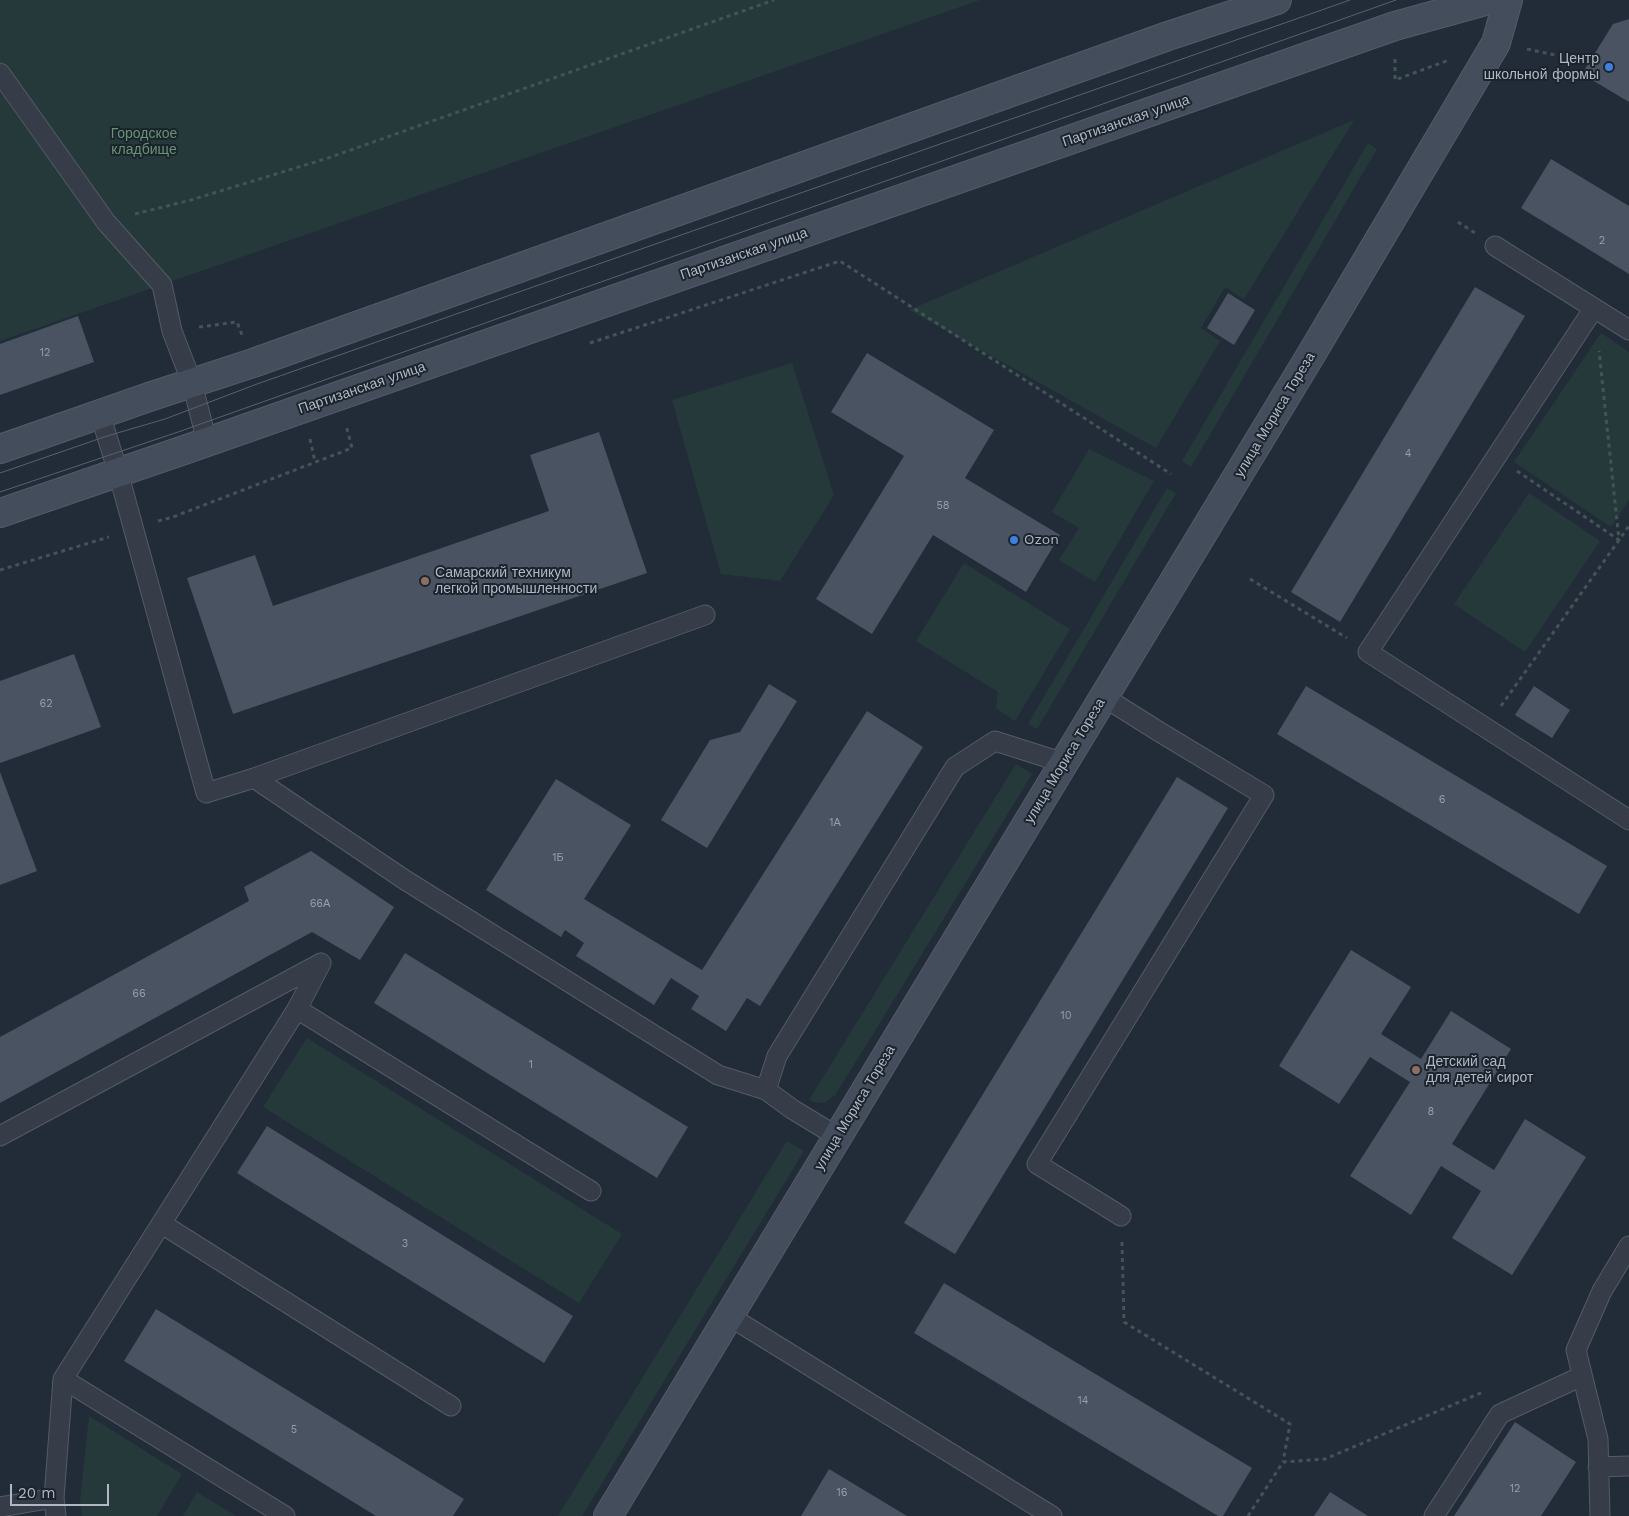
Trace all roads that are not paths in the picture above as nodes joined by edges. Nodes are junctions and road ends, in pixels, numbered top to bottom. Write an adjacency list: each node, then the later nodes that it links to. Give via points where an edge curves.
1 (1277, 0): 8 (street)
2 (1489, 0): 10 (street, Партизанская улица, via 1377,33)
3 (1508, 0): 15 (street, улица Мориса Тореза, via 1496,43)
4 (0, 73): 8 (lane, via 106,222 162,285 172,331)
5 (1495, 246): 6 (lane)
6 (1594, 308): 7 (lane); 18 (lane, via 1368,652)
7 (1629, 330)
8 (192, 383): 9 (street); 10 (lane)
9 (100, 414): 11 (street); 12 (lane)
10 (208, 442): 12 (street, Партизанская улица)
11 (0, 449)
12 (118, 472): 13 (street, Партизанская улица); 17 (lane, via 206,793)
13 (0, 513)
14 (705, 615): 17 (lane)
15 (1104, 697): 16 (street, улица Мориса Тореза); 24 (lane, via 1264,796 1037,1164)
16 (1064, 763): 20 (lane, via 995,741 955,767 777,1056); 22 (street, улица Мориса Тореза)
17 (254, 778): 20 (lane, via 405,880 718,1076)
18 (1629, 820)
19 (297, 1009): 21 (lane, via 321,964); 23 (lane); 25 (lane)
20 (766, 1090): 22 (lane)
21 (0, 1136)
22 (838, 1137): 27 (street, улица Мориса Тореза)
23 (591, 1191)
24 (1121, 1216)
25 (162, 1224): 29 (lane); 30 (lane)
26 (1629, 1246): 28 (lane, via 1602,1291 1576,1350)
27 (728, 1316): 36 (street, улица Мориса Тореза); 37 (lane)
28 (1582, 1376): 32 (lane, via 1598,1439); 38 (lane, via 1500,1414)
29 (62, 1378): 34 (lane); 35 (lane)
30 (451, 1406)
31 (1629, 1466): 32 (lane)
32 (1598, 1467): 39 (lane)
33 (0, 1507): 34 (lane)
34 (55, 1507)
35 (285, 1516)
36 (608, 1516)
37 (1052, 1516)
38 (1434, 1516)
39 (1600, 1516)

